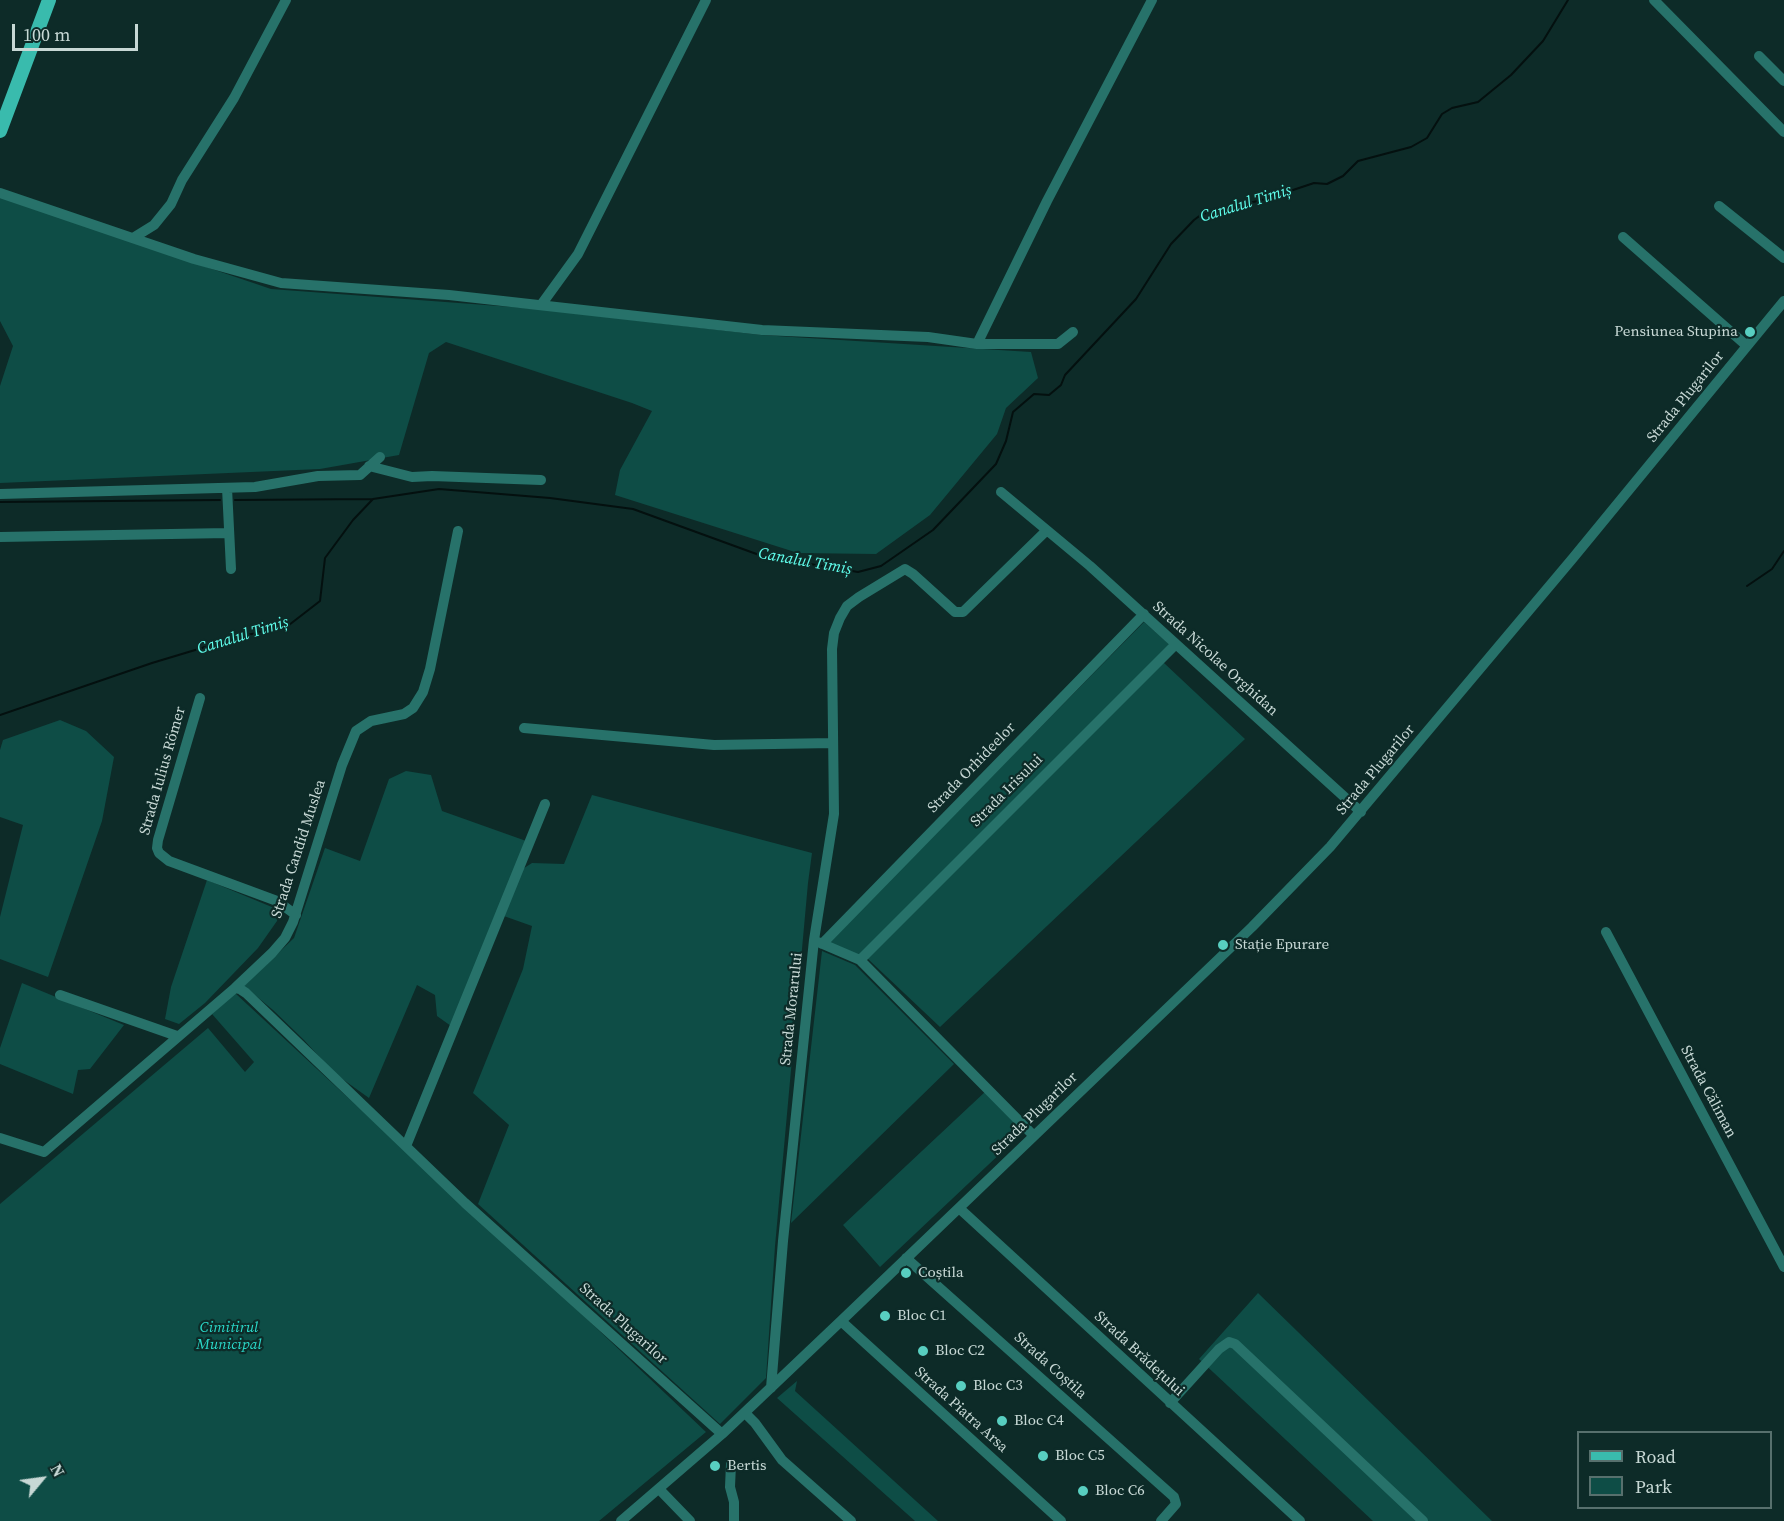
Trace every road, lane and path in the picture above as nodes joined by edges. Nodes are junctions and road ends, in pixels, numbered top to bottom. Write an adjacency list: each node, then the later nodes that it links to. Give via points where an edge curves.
1 (43, 0): 8 (main road)
2 (49, 0): 8 (main road)
3 (59, 0): 8 (main road)
4 (286, 0): 16 (street, via 171,204 154,225)
5 (706, 0): 19 (street, via 578,254)
6 (1152, 0): 21 (street)
7 (1653, 0): 12 (street)
8 (30, 51): 11 (main road)
9 (1759, 56): 10 (street)
10 (1784, 81)
11 (0, 131)
12 (1784, 132)
13 (0, 193): 16 (street)
14 (1719, 206): 17 (street)
15 (1623, 237): 22 (street)
16 (133, 238): 19 (street, via 194,260 281,283)
17 (1784, 258)
18 (1784, 301): 22 (street, Strada Plugarilor)
19 (541, 305): 21 (street, via 762,330)
20 (1073, 332): 21 (street, via 1058,344)
21 (977, 344)
22 (1747, 346): 40 (street, Strada Plugarilor)
23 (380, 457): 24 (street)
24 (369, 466): 25 (street, via 412,477); 26 (street, via 360,475 318,476)
25 (541, 480)
26 (227, 488): 28 (street); 31 (street)
27 (1001, 492): 30 (street, Strada Nicolae Orghidan)
28 (0, 494)
29 (458, 531): 41 (street, Strada Candid Muslea, via 423,692 404,714 371,721 356,731)
30 (1046, 531): 34 (street, Strada Nicolae Orghidan); 38 (street, Strada Morarului, via 963,612 955,612 904,569 847,606 834,633 832,649)
31 (228, 533): 32 (street); 33 (street)
32 (0, 537)
33 (231, 569)
34 (1144, 614): 35 (street, Strada Nicolae Orghidan); 43 (street, Strada Orhideelor)
35 (1176, 644): 40 (street, Strada Nicolae Orghidan); 44 (street, Strada Irisului)
36 (200, 698): 41 (street, Strada Iulius Römer, via 158,840 159,853 169,861 277,901)
37 (524, 728): 38 (street, via 714,745)
38 (833, 743): 43 (street, Strada Morarului, via 834,814)
39 (545, 804): 50 (street)
40 (1361, 812): 48 (street, Strada Plugarilor, via 1252,927)
41 (296, 915): 45 (street, Strada Candid Muslea, via 272,954)
42 (1606, 932): 53 (street, Strada Căliman)
43 (818, 942): 44 (street); 55 (street, Strada Morarului, via 783,1241)
44 (860, 960): 48 (street)
45 (235, 988): 47 (street, Strada Candid Muslea); 50 (street, Strada Plugarilor, via 246,993)
46 (60, 995): 47 (street)
47 (177, 1036): 49 (street, Strada Candid Muslea, via 44,1152)
48 (1034, 1136): 51 (street, Strada Plugarilor)
49 (0, 1138)
50 (406, 1146): 58 (street, Strada Plugarilor)
51 (959, 1208): 52 (street, Strada Plugarilor); 56 (street, Strada Brădețului)
52 (906, 1258): 54 (street, Strada Plugarilor); 66 (street, Strada Coștila, via 1174,1497 1176,1504)
53 (1784, 1267)
54 (841, 1322): 55 (street, Strada Plugarilor); 65 (street, Strada Piatra Arsa)
55 (771, 1388): 57 (street, Strada Plugarilor)
56 (1170, 1403): 67 (street, Strada Brădețului); 68 (street, via 1219,1348 1229,1342 1235,1344)
57 (745, 1413): 58 (street, Strada Plugarilor); 64 (street, via 782,1460)
58 (722, 1434): 60 (street)
59 (731, 1464): 63 (street)
60 (659, 1490): 61 (street); 62 (street)
61 (621, 1521)
62 (690, 1521)
63 (734, 1521)
64 (851, 1521)
65 (1061, 1521)
66 (1161, 1521)
67 (1300, 1521)
68 (1423, 1521)

